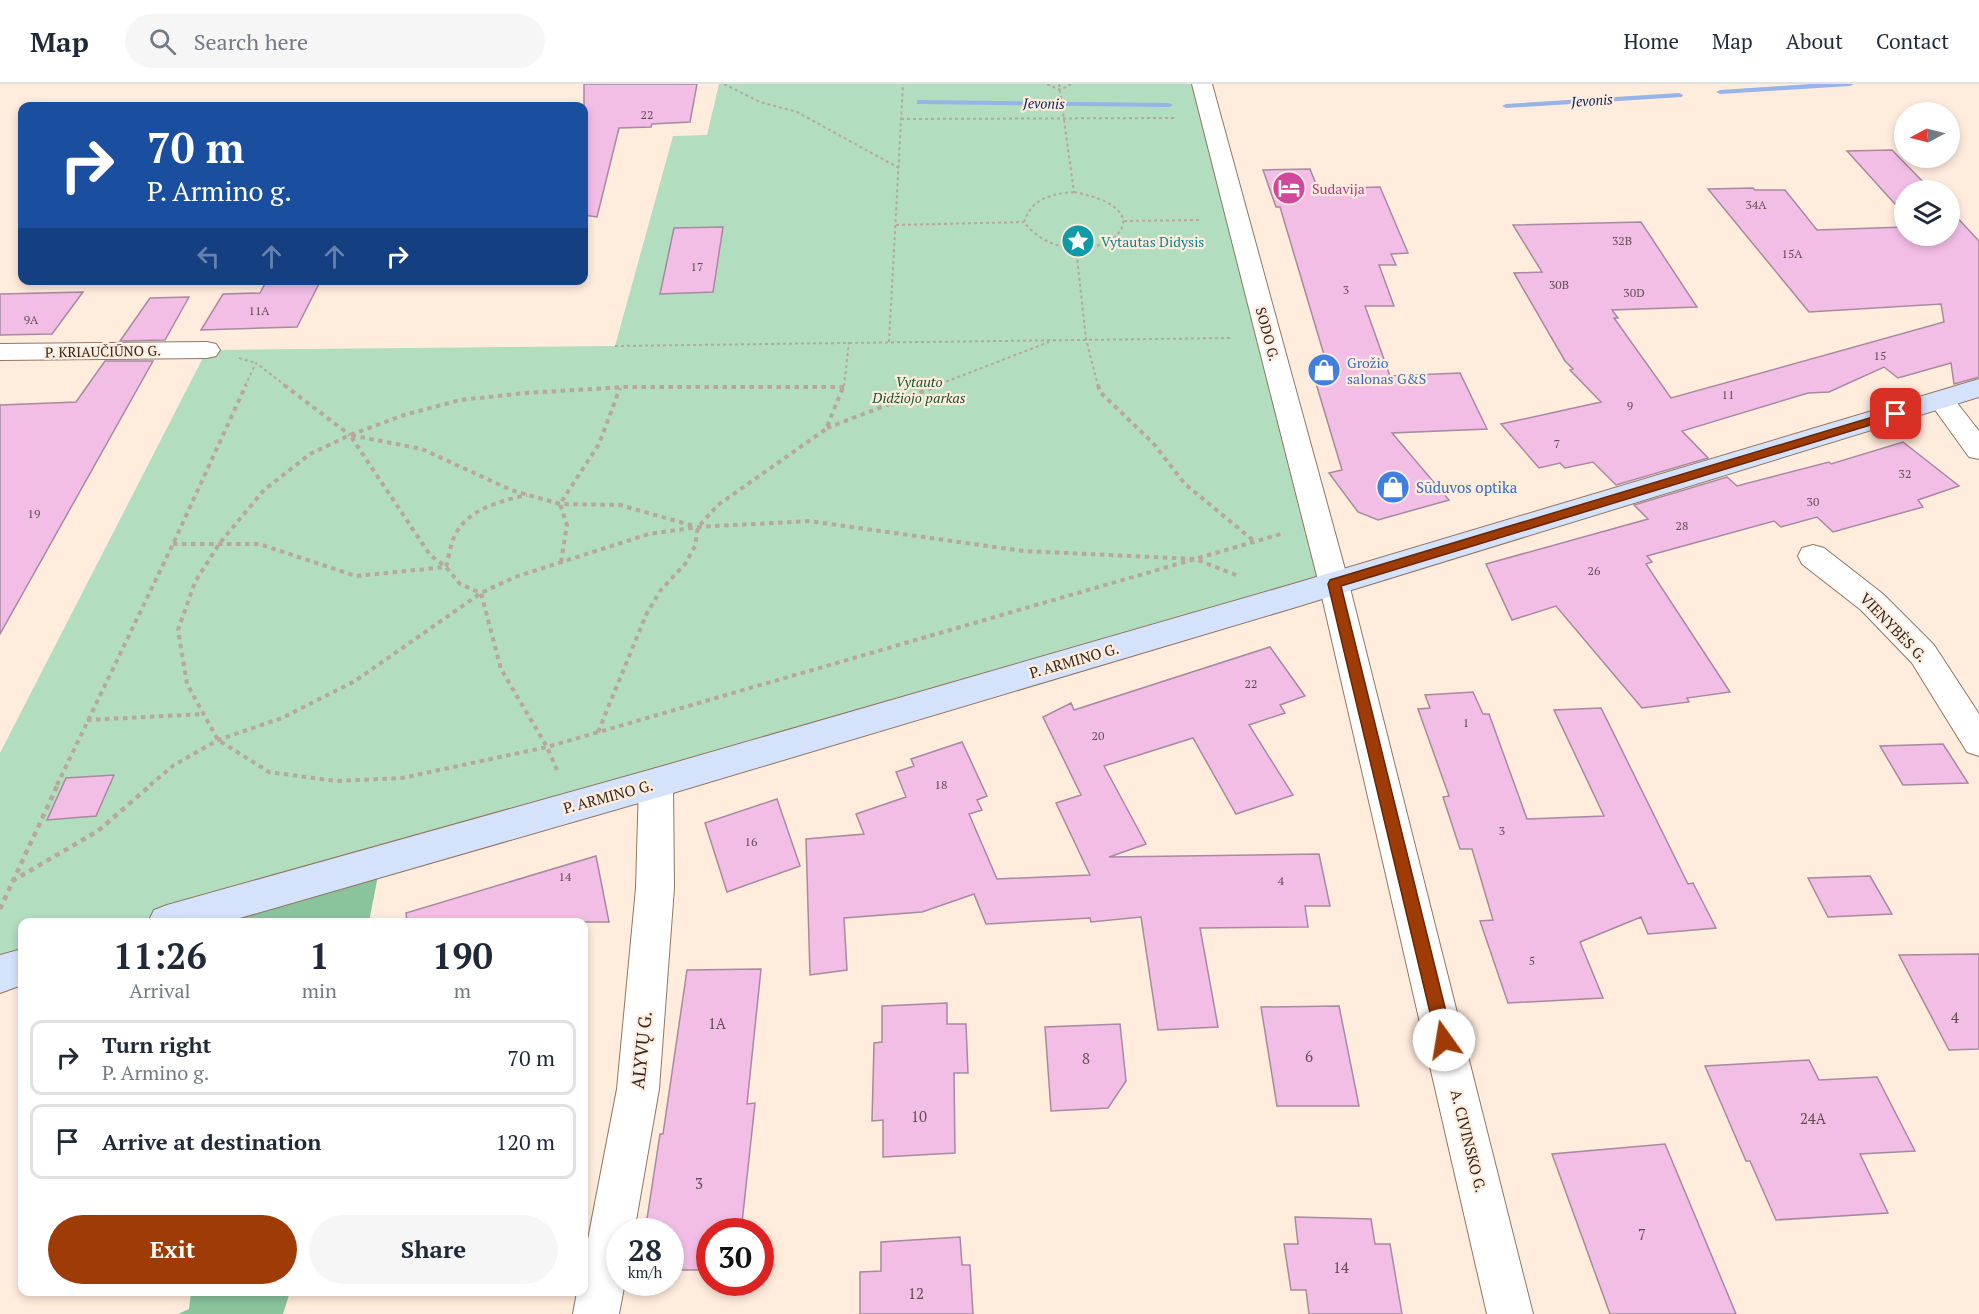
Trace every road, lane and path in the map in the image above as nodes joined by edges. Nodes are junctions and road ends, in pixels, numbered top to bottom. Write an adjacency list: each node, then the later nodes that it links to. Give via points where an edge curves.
1 (724, 84): 11 (path, via 759,102 798,112)
2 (903, 84): 9 (path)
3 (1047, 84): 7 (path)
4 (1059, 84): 7 (path)
5 (1071, 84): 7 (path)
6 (1202, 84): 44 (street, SODO G.)
7 (1060, 90): 10 (path)
8 (1177, 118): 10 (path)
9 (901, 119): 10 (path); 11 (path)
10 (1064, 119): 12 (path)
11 (899, 168): 16 (path)
12 (1074, 192): 14 (path, via 1108,201); 15 (path, via 1037,200 1027,210)
13 (1211, 220): 14 (path)
14 (1124, 221): 17 (path, via 1110,240)
15 (1024, 222): 16 (path); 17 (path, via 1041,240)
16 (896, 225): 22 (path)
17 (1076, 248): 19 (path)
18 (1238, 338): 19 (path)
19 (1086, 339): 20 (path); 37 (path, via 1100,392 1153,443 1185,484)
20 (1053, 340): 22 (path); 30 (path)
21 (849, 342): 22 (path); 23 (path); 26 (path)
22 (889, 342)
23 (615, 346)
24 (207, 350): 25 (street, P. KRIAUČIŪNO G.)
25 (0, 352)
26 (844, 387): 27 (path); 30 (path)
27 (620, 388): 31 (path, via 460,400); 34 (path, via 599,444)
28 (1979, 388): 29 (main road, P. ARMINO G.)
29 (1941, 400): 32 (street); 44 (main road, P. ARMINO G.)
30 (826, 429): 35 (path, via 718,505)
31 (351, 435): 33 (path, via 422,448); 38 (path, via 256,363); 39 (path, via 310,454 264,490); 43 (path, via 430,555)
32 (1979, 450)
33 (528, 495): 34 (path); 43 (path, via 474,513 456,534)
34 (560, 504): 35 (path, via 620,505); 42 (path, via 569,534)
35 (698, 527): 41 (path, via 809,521 1023,551); 42 (path, via 649,534); 48 (path, via 695,546 685,564 660,591 646,615)
36 (1283, 534): 37 (path)
37 (1254, 542): 41 (path)
38 (173, 544): 39 (path); 47 (path)
39 (219, 544): 43 (path, via 259,544 356,576); 46 (path, via 195,582 178,630 187,684)
40 (1813, 556): 50 (street, VIENYBĖS G., via 1872,602 1923,654)
41 (1195, 559): 48 (path)
42 (561, 562): 45 (path)
43 (446, 567): 45 (path, via 460,584)
44 (1334, 584): 52 (main road, P. ARMINO G.); 60 (street, A. CIVINSKO G.)
45 (481, 593): 49 (path, via 355,681 282,718); 51 (path, via 501,669)
46 (204, 714): 47 (path); 49 (path)
47 (87, 720): 54 (path)
48 (598, 733): 51 (path)
49 (218, 740): 51 (path, via 269,772 336,781 402,778); 54 (path, via 174,765 98,831)
50 (1979, 742)
51 (548, 747): 53 (path)
52 (656, 783): 53 (main road, P. ARMINO G.); 59 (street, ALYVŲ G., via 655,888 638,1089)
53 (572, 805): 56 (main road, P. ARMINO G.)
54 (12, 881): 55 (path)
55 (0, 909)
56 (181, 918)
57 (18, 968): 58 (main road)
58 (0, 974)
59 (596, 1314)
60 (1510, 1314)

